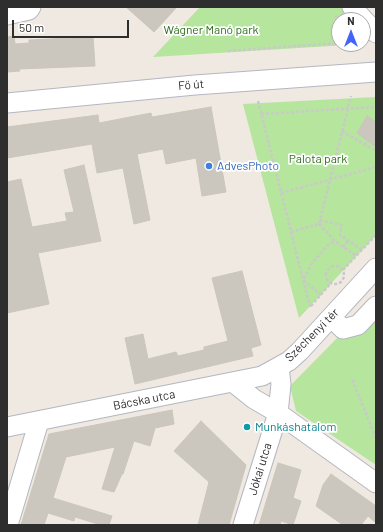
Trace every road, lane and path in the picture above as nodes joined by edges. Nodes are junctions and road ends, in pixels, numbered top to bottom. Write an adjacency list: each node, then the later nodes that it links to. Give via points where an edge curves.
1 (31, 7): 3 (street, via 29,10)
2 (345, 8): 4 (street)
3 (7, 15)
4 (376, 33)
5 (331, 43): 6 (path)
6 (228, 51)
7 (376, 72): 10 (street, Fő út, via 196,84)
8 (351, 96): 12 (path)
9 (258, 101): 13 (path)
10 (7, 104)
11 (376, 107): 12 (path)
12 (348, 108): 13 (path); 14 (path)
13 (261, 114): 20 (path)
14 (342, 131): 16 (path); 19 (path)
15 (367, 140): 16 (path)
16 (365, 144): 17 (path)
17 (376, 151)
18 (376, 167): 19 (path)
19 (330, 181): 20 (path); 21 (path)
20 (281, 193): 23 (path)
21 (320, 220): 22 (path); 26 (path, via 341,225 340,235)
22 (320, 224): 23 (path); 25 (path)
23 (291, 232): 32 (path)
24 (376, 235): 28 (path)
25 (335, 241): 27 (path); 32 (path, via 313,262)
26 (348, 241): 27 (path); 28 (path)
27 (343, 247): 29 (path)
28 (362, 250): 29 (path)
29 (356, 256): 31 (path)
30 (376, 268): 36 (street, Széchenyi tér)
31 (343, 270): 33 (path, via 342,280 337,283); 33 (path, via 337,266 329,268 326,276)
32 (303, 280): 34 (path); 34 (path, via 310,307)
33 (331, 282): 34 (path)
34 (321, 295)
35 (376, 306): 36 (street, via 358,325 343,328)
36 (331, 317): 37 (street, Széchenyi tér, via 300,351)
37 (279, 367): 39 (street, Bácska utca, via 262,376); 40 (street, Széchenyi tér, via 281,384)
38 (352, 380): 43 (path)
39 (234, 383): 40 (street); 41 (street, Bácska utca)
40 (278, 413): 44 (street); 46 (street, Jókai utca)
41 (39, 421): 42 (street, Bácska utca); 45 (street)
42 (7, 427)
43 (376, 438)
44 (376, 483)
45 (8, 525)
46 (243, 525)

